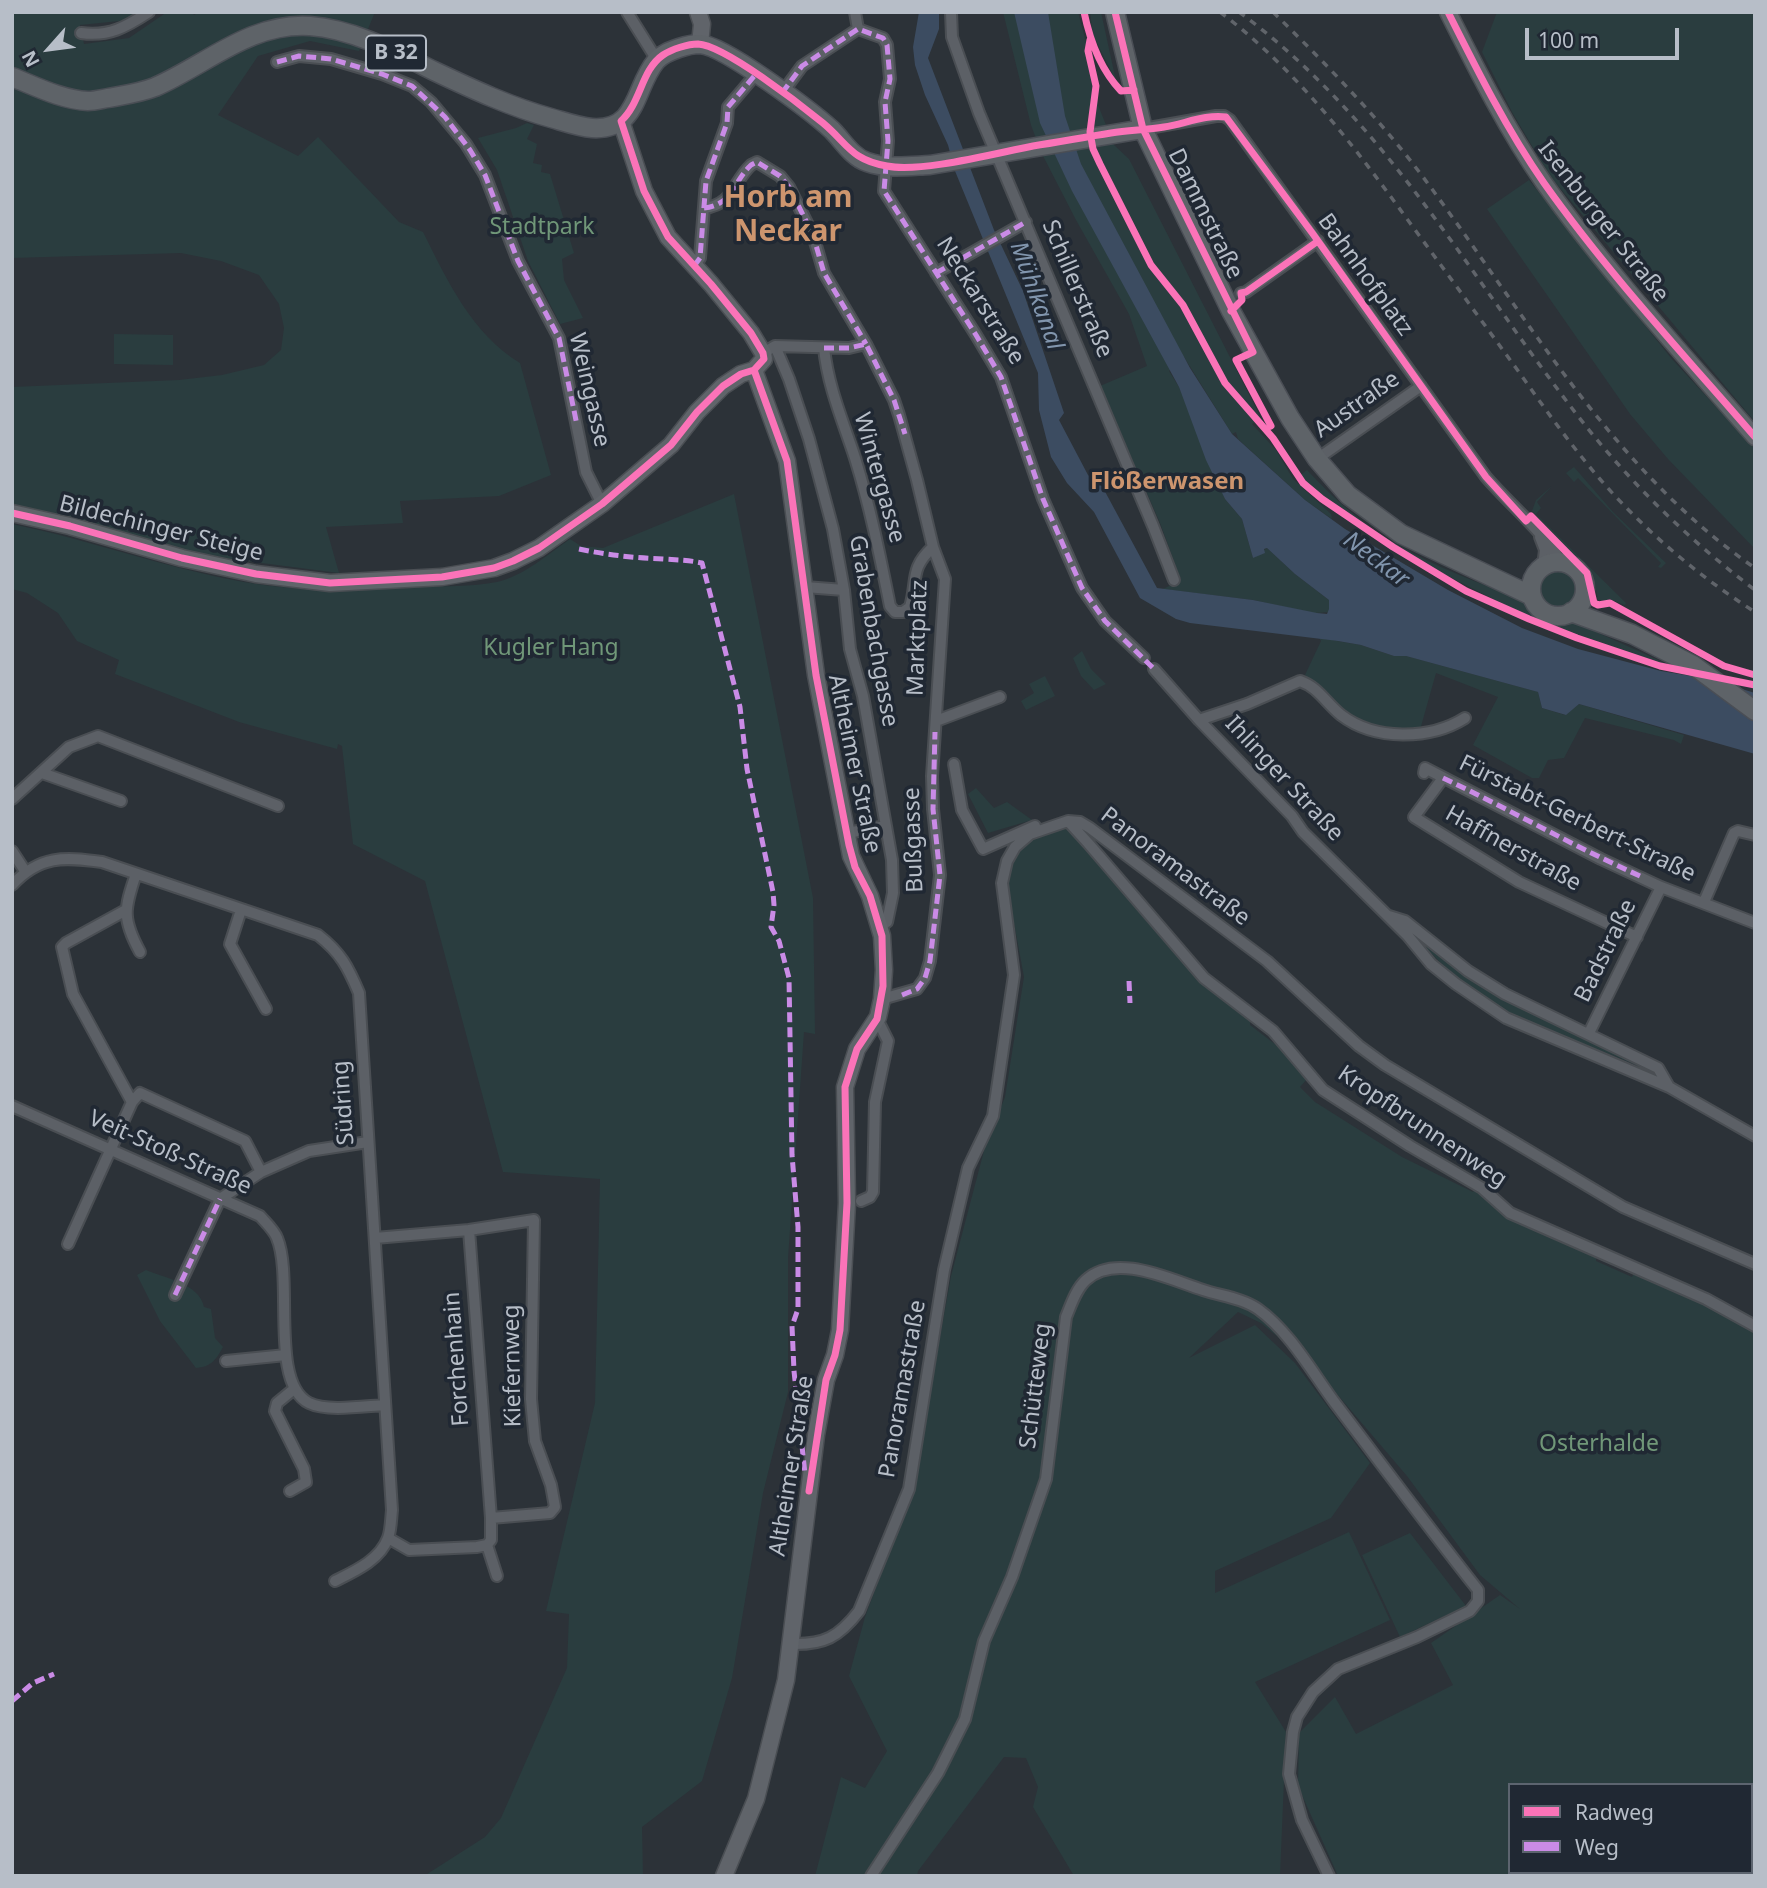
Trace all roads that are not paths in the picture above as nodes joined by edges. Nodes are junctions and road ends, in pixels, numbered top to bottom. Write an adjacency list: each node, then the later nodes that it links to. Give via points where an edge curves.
1 (149, 12): 9 (street, via 101,36)
2 (627, 12): 11 (street)
3 (698, 12): 10 (street)
4 (855, 12): 8 (street)
5 (951, 12): 18 (street, Schillerstraße, via 952,37)
6 (1115, 12): 17 (main road, Dammstraße, via 1128,91)
7 (1448, 12): 31 (street, Isenburger Straße, via 1495,103 1544,183)
8 (858, 29): 15 (street, via 802,66); 19 (street, Neckarstraße, via 883,38 887,45)
9 (81, 33)
10 (700, 44): 11 (main road, via 665,53); 13 (main road)
11 (657, 60): 16 (main road, via 630,113)
12 (277, 62): 33 (street, Weingasse, via 299,55 331,59 412,86 466,144 485,175 518,261 559,338 586,472)
13 (756, 74): 15 (main road); 20 (street, via 728,107 727,123 706,181)
14 (12, 77): 16 (main road, B 32, via 87,101 129,94 154,87 262,32 311,26 349,34 532,113 590,128)
15 (782, 93): 19 (main road, via 865,162)
16 (621, 121): 23 (street, via 654,213)
17 (1143, 130): 18 (main road); 22 (street, Bahnhofplatz, via 1226,117); 32 (main road, Dammstraße, via 1236,321)
18 (996, 153): 19 (main road); 21 (street, Schillerstraße)
19 (887, 167): 24 (street, Neckarstraße, via 884,191)
20 (704, 208): 23 (street, via 699,258); 26 (street, Marktplatz, via 727,200 757,162 780,176 813,235 824,273)
21 (1026, 222): 24 (street); 38 (street, Schillerstraße)
22 (1318, 242): 25 (street); 30 (street, Bahnhofplatz)
23 (694, 266): 28 (street)
24 (936, 273): 45 (street, Neckarstraße, via 1001,377 1044,499 1082,588 1105,621)
25 (1243, 292)
26 (866, 344): 27 (street); 36 (street, Marktplatz, via 894,400)
27 (824, 348): 28 (street); 44 (street, Wintergasse, via 827,375 868,506 890,606)
28 (769, 350): 29 (street); 41 (street, Grabenbachgasse, via 789,379 807,432)
29 (754, 370): 33 (street, Bildechinger Steige, via 723,386 671,445); 40 (street, Altheimer Straße, via 787,461)
30 (1421, 386): 32 (street, Austraße); 35 (street, Bahnhofplatz, via 1500,494)
31 (1755, 437)
32 (1317, 459): 39 (main road, Dammstraße, via 1348,495 1381,522)
33 (602, 504): 34 (street, Bildechinger Steige, via 539,548 494,568 442,577 330,583 182,558)
34 (12, 513)
35 (1539, 535): 37 (street); 37 (street, Bahnhofplatz, via 1552,547)
36 (933, 547): 44 (street, Marktplatz, via 920,559 910,607); 51 (street, Marktplatz, via 945,579)
37 (1546, 568): 39 (main road, Dammstraße); 42 (main road, via 1531,586); 43 (main road, via 1569,564 1581,575 1584,583)
38 (1174, 580)
39 (1500, 580): 42 (main road, Dammstraße)
40 (805, 587): 41 (street); 62 (street, Altheimer Straße, via 816,675)
41 (844, 590): 60 (street, Grabenbachgasse, via 850,649)
42 (1532, 596): 43 (main road, via 1548,614 1564,615)
43 (1577, 605): 48 (main road, via 1586,619 1632,634 1693,665)
44 (901, 612)
45 (1144, 658)
46 (1154, 669): 50 (street, Ihlinger Straße)
47 (1000, 697): 51 (street)
48 (1755, 711)
49 (1465, 718): 50 (street, Fürstabt-Gerbert-Straße, via 1439,731 1409,734 1364,728 1300,681)
50 (1199, 720): 72 (street, Ihlinger Straße)
51 (936, 727): 77 (street, Bußgasse, via 933,808 940,875 930,961 925,978 912,993)
52 (954, 764): 61 (street, via 962,810 983,849 1042,824)
53 (42, 772): 56 (street); 57 (street); 58 (street, via 69,747 98,736)
54 (1424, 773): 55 (street, Fürstabt-Gerbert-Straße, via 1425,768)
55 (1443, 778): 68 (street, Fürstabt-Gerbert-Straße); 75 (street, Haffnerstraße, via 1414,817 1519,882)
56 (12, 799)
57 (121, 801)
58 (278, 806)
59 (1068, 821): 61 (street, Panoramastraße); 93 (street, Panoramastraße, via 1090,828 1267,961 1385,1065 1623,1207); 95 (street, Kropfbrunnenweg, via 1203,978 1273,1031 1323,1090 1482,1188 1510,1213 1706,1299)
60 (886, 826): 62 (street); 74 (street, Grabenbachgasse, via 893,893 887,922)
61 (1051, 827): 106 (street, Panoramastraße, via 1030,834 1015,847 1002,883 1014,975 993,1116 968,1168 944,1270 908,1489 859,1611 847,1627 809,1644)
62 (847, 833): 74 (street, Altheimer Straße, via 851,856)
63 (1755, 835): 69 (street, via 1734,833)
64 (12, 851): 65 (street)
65 (25, 871): 66 (street, Südring, via 69,858 102,862); 67 (street, Südring)
66 (136, 874): 70 (street); 71 (street, Südring)
67 (12, 885)
68 (1661, 887): 69 (street, Fürstabt-Gerbert-Straße); 75 (street, Badstraße)
69 (1704, 902): 73 (street, Fürstabt-Gerbert-Straße)
70 (126, 910): 76 (street, via 129,931); 82 (street, via 62,947 73,994)
71 (241, 910): 78 (street, via 230,944); 85 (street, Südring, via 318,935 347,965 359,993)
72 (1387, 915): 80 (street, Ihlinger Straße, via 1405,921 1505,994); 81 (street, Ihlinger Straße, via 1431,964 1506,1017)
73 (1755, 923)
74 (880, 926): 77 (street, Altheimer Straße)
75 (1636, 937): 80 (street, Badstraße)
76 (140, 952)
77 (882, 999): 79 (street, Altheimer Straße)
78 (266, 1009)
79 (877, 1020): 89 (street, Altheimer Straße, via 888,1041 875,1102 873,1192); 106 (street, Altheimer Straße, via 857,1049 845,1087 847,1203 840,1331 816,1435)
80 (1589, 1033): 81 (street, Ihlinger Straße, via 1658,1068)
81 (1669, 1087): 84 (street, Ihlinger Straße)
82 (132, 1102): 86 (street); 87 (street, via 140,1093 244,1141)
83 (13, 1107): 86 (street, Veit-Stoß-Straße)
84 (1755, 1136)
85 (368, 1142): 87 (street, via 309,1152); 91 (street, Südring)
86 (111, 1151): 88 (street, Veit-Stoß-Straße); 92 (street)
87 (261, 1171): 88 (street)
88 (220, 1199): 94 (street); 96 (street, Veit-Stoß-Straße, via 260,1216 277,1236 284,1267)
89 (861, 1201)
90 (469, 1230): 91 (street); 101 (street, Forchenhain); 101 (street, Kiefernweg, via 534,1220 531,1399 535,1441 555,1507 550,1513)
91 (375, 1238): 99 (street, Südring)
92 (68, 1244)
93 (1755, 1265)
94 (175, 1295)
95 (1755, 1326)
96 (286, 1355): 97 (street); 98 (street, Veit-Stoß-Straße)
97 (226, 1361)
98 (294, 1389): 99 (street, via 309,1403 328,1407); 100 (street, via 277,1403 275,1411 304,1469 306,1482)
99 (385, 1405): 102 (street, Südring, via 392,1510)
100 (290, 1491)
101 (491, 1518): 103 (street, Forchenhain)
102 (388, 1538): 103 (street, via 409,1550); 105 (street, via 363,1567)
103 (487, 1545): 104 (street, Forchenhain)
104 (498, 1576)
105 (335, 1581)
106 (791, 1644): 107 (street, Altheimer Straße, via 756,1799)
107 (724, 1876)
108 (871, 1876): 109 (street, Schütteweg, via 938,1773 965,1719 984,1641 1046,1479 1066,1317 1075,1296 1086,1279 1102,1270 1143,1269 1259,1309 1293,1345 1478,1590 1478,1601 1470,1611 1338,1669 1312,1692 1297,1717 1289,1774 1302,1820)
109 (1329, 1876)

